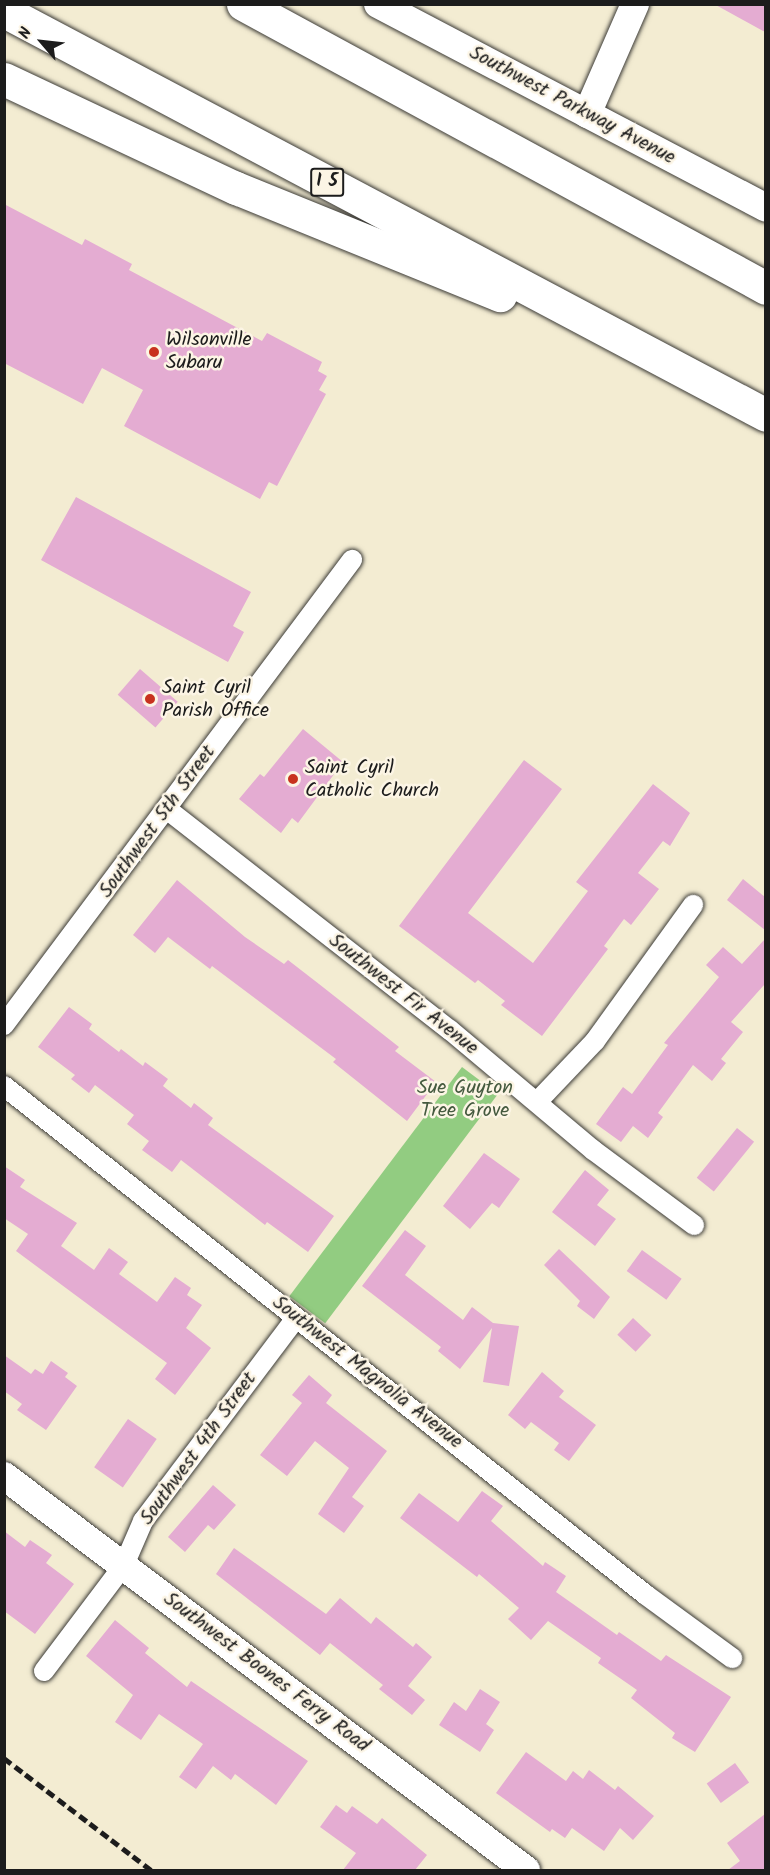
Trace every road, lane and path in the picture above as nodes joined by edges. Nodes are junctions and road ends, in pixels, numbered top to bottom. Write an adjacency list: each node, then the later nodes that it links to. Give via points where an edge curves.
1 (243, 4): 8 (highway)
2 (378, 4): 6 (street, Southwest Parkway Avenue)
3 (636, 4): 6 (street)
4 (4, 11): 9 (highway, I 5)
5 (4, 79): 9 (highway, I 5, via 236,188)
6 (587, 114): 7 (street, Southwest Parkway Avenue)
7 (765, 208)
8 (765, 288)
9 (649, 354): 10 (highway, I 5)
10 (765, 416)
11 (352, 560): 12 (street, Southwest 5th Street, via 278,655)
12 (168, 810): 14 (street, Southwest 5th Street); 16 (street, Southwest Fir Avenue)
13 (693, 905): 16 (street, via 596,1041)
14 (4, 1025)
15 (4, 1086): 18 (street, Southwest Magnolia Avenue)
16 (537, 1102): 17 (street, Southwest Fir Avenue, via 593,1150)
17 (694, 1225)
18 (296, 1318): 20 (street, Southwest 4th Street, via 143,1521); 21 (street, Southwest Magnolia Avenue)
19 (4, 1476): 20 (street, Southwest Boones Ferry Road)
20 (124, 1565): 22 (street, Southwest 4th Street); 23 (street, Southwest Boones Ferry Road)
21 (732, 1658)
22 (44, 1671)
23 (526, 1870)

